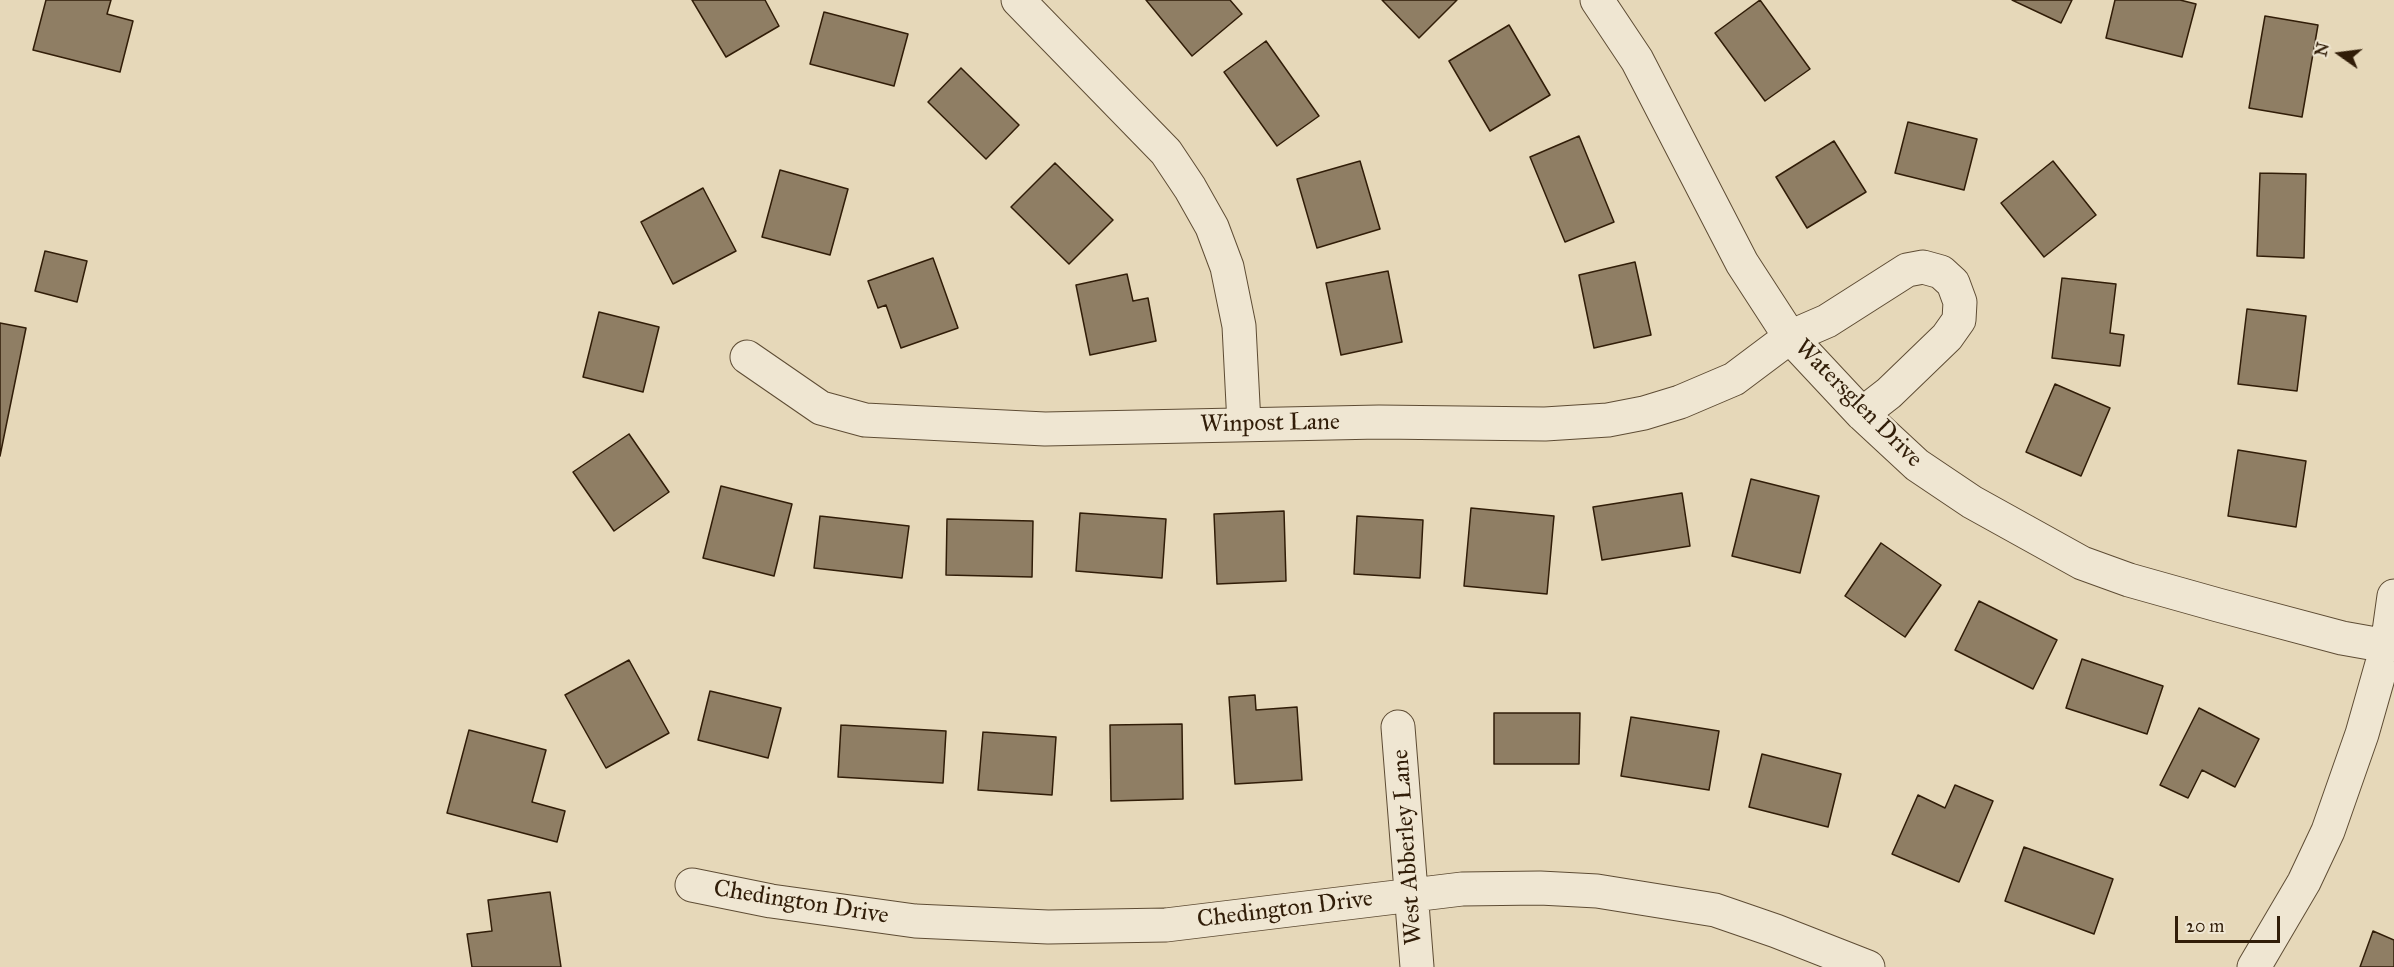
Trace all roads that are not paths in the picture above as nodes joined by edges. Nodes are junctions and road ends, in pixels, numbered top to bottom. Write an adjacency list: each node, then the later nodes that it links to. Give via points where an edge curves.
1 (1018, 0): 6 (street, via 1166,152 1212,227 1227,267 1239,326)
2 (1597, 0): 3 (street, Watersglen Drive, via 1636,60 1742,263)
3 (1790, 337): 5 (street, Watersglen Drive); 5 (street, Winpost Lane, via 1827,321 1907,270 1923,267 1941,272 1953,283 1960,302 1959,320 1947,337); 6 (street, Winpost Lane, via 1734,379 1680,402 1608,420 1545,424)
4 (747, 357): 6 (street, Winpost Lane, via 821,408 865,420 1045,429)
5 (1862, 414): 8 (street, Watersglen Drive, via 1917,465 1989,512 2082,563 2218,605)
6 (1244, 424)
7 (2394, 596): 8 (street)
8 (2387, 646): 14 (street, via 2328,831 2304,882)
9 (1398, 727): 11 (street, West Abberley Lane)
10 (692, 885): 11 (street, Chedington Drive, via 771,901 915,921 1048,927 1166,925)
11 (1412, 894): 12 (street, West Abberley Lane); 13 (street, Chedington Drive, via 1540,888 1664,900 1715,910)
12 (1417, 967)
13 (1868, 967)
14 (2254, 967)

